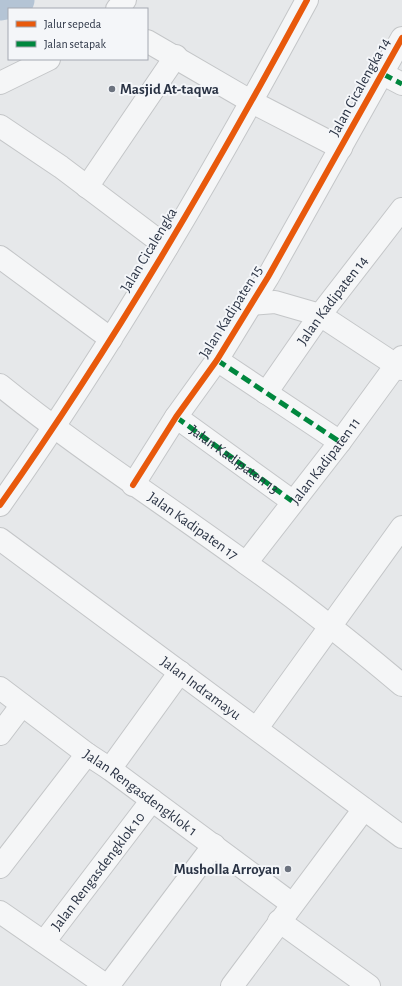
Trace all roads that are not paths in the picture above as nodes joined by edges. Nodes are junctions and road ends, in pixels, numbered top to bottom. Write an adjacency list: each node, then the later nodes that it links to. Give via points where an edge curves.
1 (125, 0): 3 (street)
2 (299, 3): 11 (street, Jalan Cicalengka)
3 (118, 8)
4 (402, 38): 8 (street, Jalan Cicalengka 14)
5 (148, 42): 6 (street)
6 (176, 56): 11 (street); 14 (street)
7 (47, 60): 9 (street)
8 (383, 74): 10 (street); 13 (street, Jalan Cicalengka 14)
9 (0, 83)
10 (402, 84)
11 (252, 102): 13 (street); 16 (street, Jalan Cicalengka)
12 (0, 126): 14 (street)
13 (341, 148): 18 (street, Jalan Kadipaten 15)
14 (87, 186): 16 (street)
15 (402, 209): 19 (street, Jalan Kadipaten 14)
16 (167, 247): 20 (street, Jalan Cicalengka)
17 (0, 257): 20 (street)
18 (252, 304): 19 (street, via 275,302); 21 (street, Jalan Kadipaten 15)
19 (320, 315): 22 (street); 24 (street, Jalan Kadipaten 14)
20 (111, 339): 26 (street, Jalan Cicalengka)
21 (217, 360): 24 (street); 25 (street, Jalan Kadipaten 15)
22 (400, 364): 27 (street, Jalan Kadipaten 11)
23 (0, 385): 26 (street, Jalan Kadipaten 17)
24 (266, 393): 27 (street)
25 (176, 417): 28 (street, Jalan Kadipaten 15); 29 (street, Jalan Kadipaten 13)
26 (54, 428): 28 (street, Jalan Kadipaten 17); 30 (street, Jalan Cicalengka)
27 (340, 442): 29 (street, Jalan Kadipaten 11)
28 (133, 485): 33 (street, Jalan Kadipaten 17)
29 (292, 502): 33 (street, Jalan Kadipaten 11)
30 (0, 505)
31 (402, 527): 34 (street)
32 (0, 540): 35 (street, Jalan Indramayu)
33 (246, 563): 34 (street, Jalan Kadipaten 17)
34 (330, 626): 36 (street, Jalan Kadipaten 17); 39 (street)
35 (180, 672): 39 (street, Jalan Indramayu); 42 (street)
36 (402, 685)
37 (0, 688): 38 (street, Jalan Rengasdengklok 1)
38 (22, 705): 40 (street); 41 (street, Jalan Rengasdengklok 1)
39 (257, 728): 44 (street, Jalan Indramayu)
40 (0, 734)
41 (87, 754): 42 (street, Jalan Rengasdengklok 1); 47 (street)
42 (110, 769): 43 (street, Jalan Rengasdengklok 1)
43 (152, 800): 46 (street, Jalan Rengasdengklok 1); 51 (street, Jalan Rengasdengklok 10)
44 (364, 809): 45 (street, Jalan Indramayu); 48 (street)
45 (402, 837)
46 (214, 845): 48 (street, Jalan Rengasdengklok 1); 53 (street)
47 (0, 867)
48 (287, 900): 50 (street)
49 (0, 912): 51 (street)
50 (279, 922): 52 (street); 54 (street)
51 (44, 942): 53 (street)
52 (360, 984)
53 (108, 986)
54 (232, 986)

